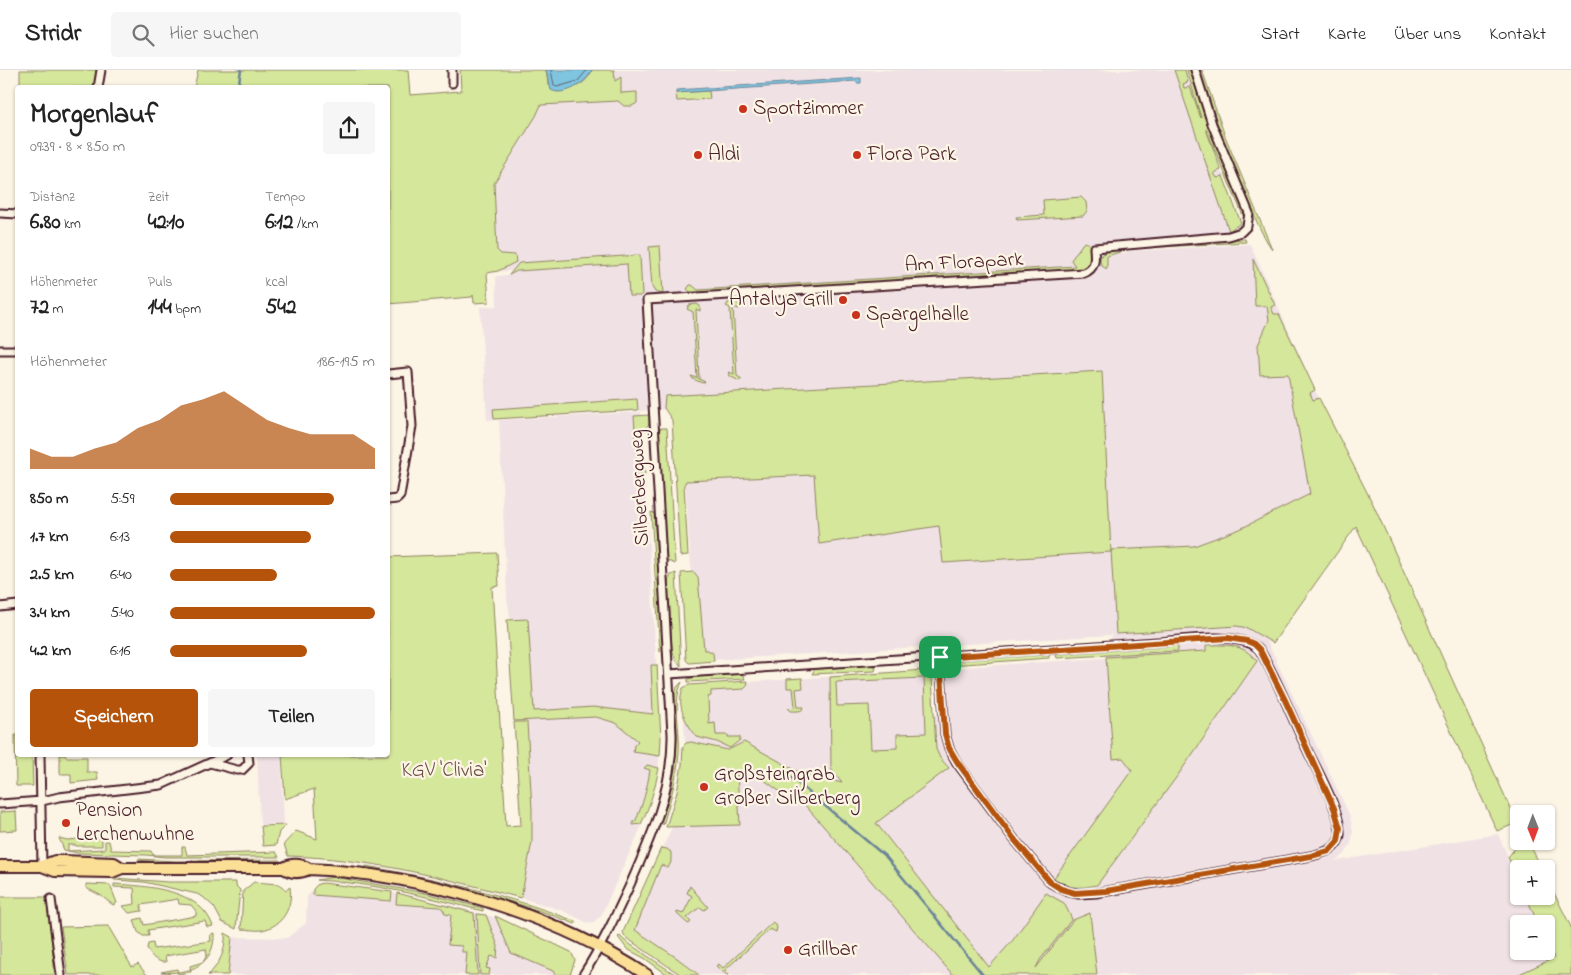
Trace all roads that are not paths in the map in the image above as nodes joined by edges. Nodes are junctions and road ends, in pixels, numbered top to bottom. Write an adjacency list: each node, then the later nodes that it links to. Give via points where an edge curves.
1 (101, 70): 5 (street)
2 (452, 70): 4 (street)
3 (1195, 70): 8 (street, Am Florapark, via 1212,124 1249,214 1246,228 1241,232 1094,248 1093,266 1084,273)
4 (452, 83)
5 (98, 85)
6 (0, 213): 7 (street)
7 (15, 214)
8 (647, 300): 16 (street, Silberbergweg)
9 (0, 350): 10 (street)
10 (15, 350)
11 (390, 374): 12 (street, via 408,372 412,426 400,496)
12 (390, 500)
13 (15, 605): 14 (street)
14 (0, 607)
15 (940, 657): 15 (street, via 1228,638 1250,642 1260,650 1334,808 1340,828 1338,841 1329,851 1311,856 1096,893 1061,889 1048,880 1014,839 952,754 945,734); 16 (street)
16 (669, 674): 26 (street, Silberbergweg, via 672,738 667,788 643,855)
17 (40, 757): 21 (street)
18 (223, 757): 20 (street)
19 (248, 757): 20 (street, via 249,763 241,770)
20 (210, 763): 21 (street, via 161,785)
21 (42, 801): 22 (street); 24 (street)
22 (0, 804)
23 (0, 866): 24 (main road)
24 (42, 866): 26 (main road, via 55,871 284,868 289,872 309,869 341,872 462,895 536,919)
25 (51, 899): 27 (street)
26 (599, 947): 28 (street, Silberbergweg); 29 (main road)
27 (62, 975)
28 (583, 975)
29 (647, 975)

